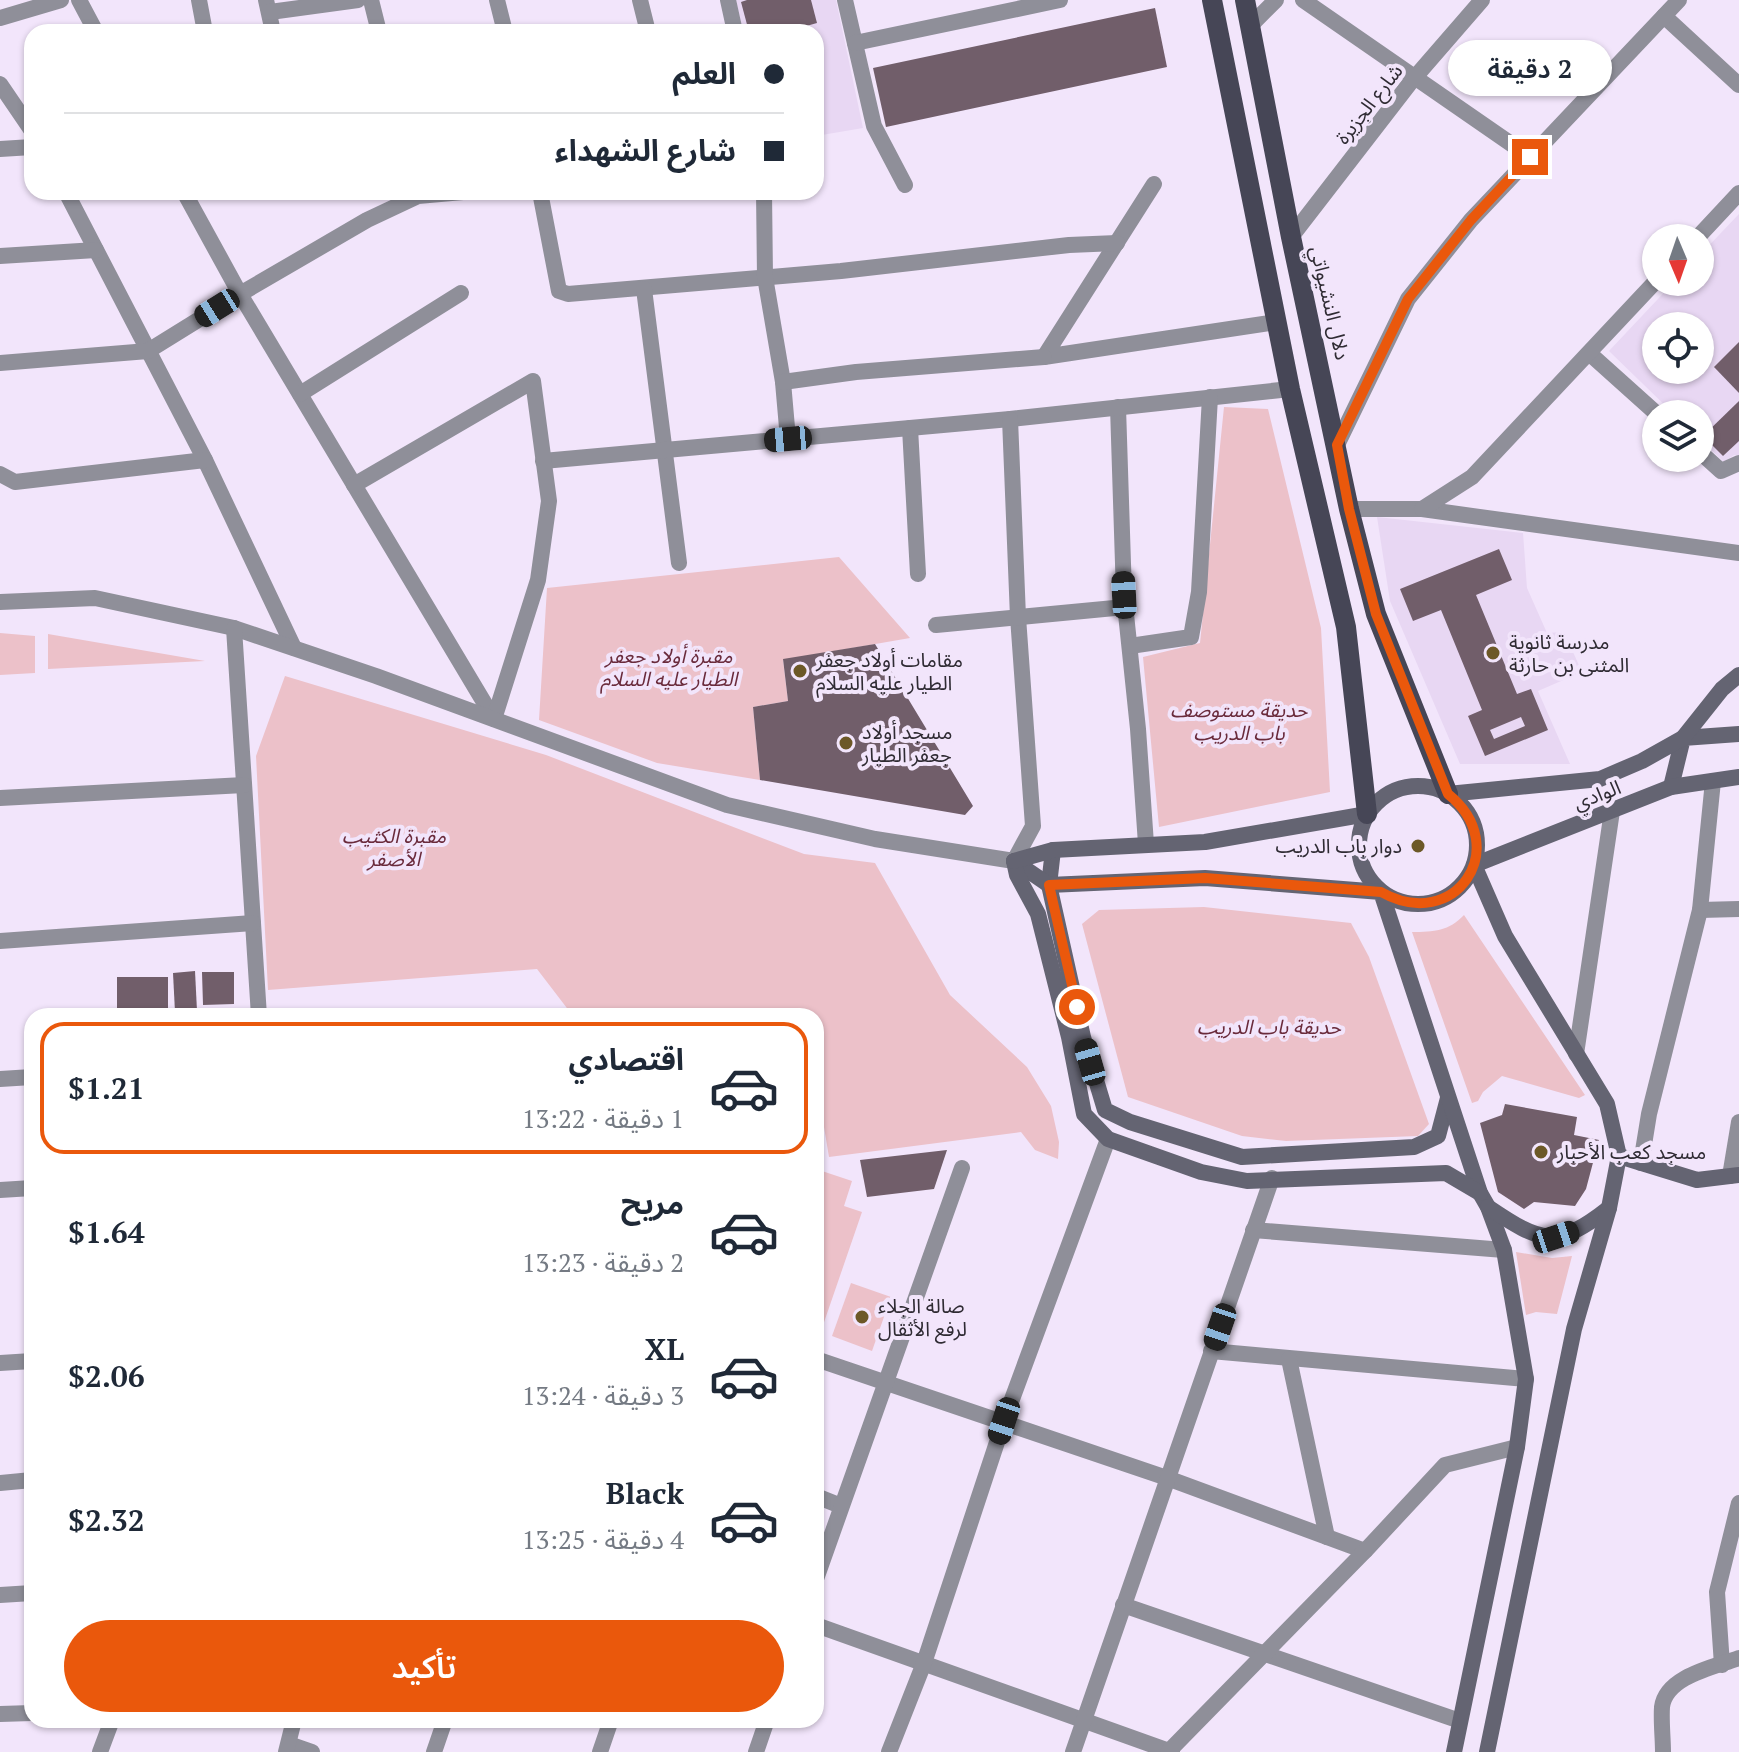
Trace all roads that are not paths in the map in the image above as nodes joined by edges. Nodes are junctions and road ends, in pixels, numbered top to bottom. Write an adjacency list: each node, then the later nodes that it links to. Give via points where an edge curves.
1 (61, 0): 19 (street)
2 (79, 0): 20 (street)
3 (199, 0): 21 (street)
4 (358, 0): 17 (street)
5 (371, 0): 22 (street)
6 (497, 0): 23 (street)
7 (640, 0): 24 (street)
8 (728, 0): 25 (street)
9 (845, 0): 27 (street)
10 (1060, 0): 27 (street)
11 (1212, 0): 53 (main road)
12 (1245, 0): 26 (main road, دلال النشيواتي)
13 (1276, 0): 26 (street)
14 (1303, 0): 28 (street)
15 (1482, 0): 28 (street, شارع الجزيرة)
16 (1679, 0): 18 (street)
17 (268, 6)
18 (1664, 16): 30 (street); 34 (street)
19 (0, 18)
20 (92, 24)
21 (204, 24)
22 (377, 24)
23 (503, 24)
24 (646, 24)
25 (733, 24)
26 (1250, 26): 44 (main road, دلال النشيواتي)
27 (855, 43): 36 (street, via 874,126)
28 (1416, 76): 34 (street); 44 (street, شارع الجزيرة)
29 (0, 84): 31 (street)
30 (1739, 85)
31 (24, 119)
32 (24, 148): 33 (street)
33 (0, 149)
34 (1530, 157): 67 (street, via 1408,299)
35 (1154, 184): 45 (street)
36 (905, 185)
37 (1739, 193): 43 (street)
38 (70, 200): 46 (street)
39 (188, 200): 51 (street)
40 (406, 200): 51 (street)
41 (542, 200): 49 (street, via 559,291)
42 (764, 200): 48 (street)
43 (1710, 224)
44 (1291, 237): 67 (main road, دلال النشيواتي)
45 (1117, 243): 48 (street); 56 (street)
46 (96, 250): 47 (street); 54 (street)
47 (0, 256)
48 (765, 277): 49 (street); 58 (street)
49 (644, 289): 68 (street)
50 (461, 293): 60 (street)
51 (240, 294): 54 (street); 60 (street)
52 (1642, 296): 55 (street)
53 (1276, 322): 56 (street); 59 (main road)
54 (148, 351): 57 (street); 69 (street)
55 (1589, 353): 62 (street); 76 (street, via 1472,477)
56 (1044, 357): 58 (street)
57 (0, 363)
58 (783, 382): 66 (street)
59 (1290, 389): 61 (street); 98 (main road, via 1346,627)
60 (300, 394): 74 (street)
61 (1210, 397): 63 (street); 85 (street, via 1199,592 1191,637)
62 (1642, 401)
63 (1118, 407): 64 (street); 81 (street)
64 (1010, 419): 65 (street); 82 (street)
65 (910, 428): 66 (street); 79 (street)
66 (788, 439): 68 (street)
67 (1337, 445): 75 (main road, دلال النشيواتي)
68 (664, 450): 70 (street); 78 (street)
69 (205, 460): 73 (street, via 15,482); 86 (street)
70 (543, 461): 74 (street, via 533,381); 88 (street, via 549,501 538,580)
71 (1739, 463): 72 (street, via 1721,471)
72 (1714, 465)
73 (0, 474)
74 (354, 485): 88 (street)
75 (1349, 509): 76 (street); 95 (main road, دلال النشيواتي, via 1376,614)
76 (1422, 509): 77 (street)
77 (1739, 553)
78 (679, 563)
79 (918, 574)
80 (0, 602): 84 (street, via 95,598)
81 (1125, 607): 82 (street); 85 (street)
82 (1018, 617): 83 (street); 101 (street, via 1033,826)
83 (936, 625)
84 (234, 628): 86 (street); 93 (street)
85 (1130, 646): 99 (street)
86 (294, 648): 88 (street)
87 (1739, 675): 90 (main road)
88 (494, 719): 101 (street, via 727,805 875,839)
89 (1739, 734): 90 (main road)
90 (1683, 738): 94 (main road); 95 (main road, via 1600,779)
91 (1739, 777): 92 (main road, الوادي)
92 (1713, 781): 94 (main road, الوادي); 106 (street)
93 (244, 785): 96 (street); 107 (street)
94 (1671, 787): 97 (main road, الوادي)
95 (1448, 794): 98 (main road, via 1421,787 1395,791); 102 (main road, via 1474,825)
96 (0, 798)
97 (1612, 811): 102 (main road, الوادي); 110 (street)
98 (1367, 814): 99 (main road, via 1205,842); 104 (main road, via 1360,830 1360,856)
99 (1146, 844): 100 (main road)
100 (1053, 850): 101 (main road); 103 (main road)
101 (1014, 861): 103 (main road); 116 (main road, via 1038,914 1084,1114)
102 (1474, 865): 104 (main road, via 1452,895 1435,902 1416,905); 110 (main road, via 1505,936)
103 (1049, 885): 104 (main road, via 1205,878); 114 (main road)
104 (1381, 892): 113 (main road)
105 (1739, 909): 106 (street)
106 (1700, 910): 118 (street)
107 (253, 923): 108 (street); 109 (street)
108 (0, 941)
109 (258, 1008)
110 (1576, 1054): 117 (main road, via 1607,1104)
111 (24, 1078): 112 (street)
112 (0, 1079)
113 (1448, 1098): 114 (main road, via 1438,1136 1414,1147 1242,1157); 124 (main road)
114 (1105, 1110): 116 (main road)
115 (1739, 1122): 120 (street)
116 (1108, 1139): 121 (main road, via 1201,1172 1247,1181); 135 (street)
117 (1619, 1156): 118 (main road); 125 (main road)
118 (1641, 1163): 120 (main road, via 1697,1180)
119 (962, 1168): 134 (street)
120 (1735, 1176)
121 (1272, 1178): 124 (main road, via 1446,1173); 126 (street)
122 (24, 1188): 123 (street)
123 (0, 1190)
124 (1484, 1200): 125 (main road, via 1524,1231 1556,1237 1583,1228); 127 (main road)
125 (1609, 1208): 173 (main road, via 1574,1329)
126 (1253, 1230): 127 (street); 128 (street)
127 (1504, 1250): 133 (main road)
128 (1211, 1351): 129 (street); 137 (street)
129 (1289, 1359): 133 (street); 143 (street)
130 (24, 1362): 132 (street)
131 (824, 1362): 134 (street)
132 (0, 1363)
133 (1526, 1379): 136 (main road)
134 (884, 1381): 135 (street); 142 (street)
135 (1004, 1421): 137 (street); 152 (street)
136 (1517, 1447): 144 (street, via 1445,1465); 157 (main road)
137 (1167, 1478): 143 (street); 148 (street)
138 (24, 1481): 139 (street)
139 (0, 1483)
140 (824, 1499): 142 (street)
141 (1739, 1503): 153 (street, via 1717,1592)
142 (841, 1506): 145 (street)
143 (1327, 1537): 144 (street)
144 (1365, 1551): 150 (street)
145 (824, 1556)
146 (24, 1594): 147 (street)
147 (0, 1595)
148 (1123, 1605): 150 (street); 156 (street)
149 (824, 1628): 152 (street)
150 (1264, 1654): 157 (street); 171 (street)
151 (1739, 1658): 153 (street)
152 (924, 1663): 156 (street); 169 (street)
153 (1722, 1665): 174 (street, via 1679,1681 1668,1693 1662,1704)
154 (24, 1713): 155 (street)
155 (0, 1714)
156 (1084, 1720): 170 (street); 171 (street)
157 (1460, 1721): 172 (main road)
158 (109, 1728): 164 (street)
159 (292, 1728): 163 (street)
160 (442, 1728): 166 (street)
161 (608, 1728): 167 (street)
162 (764, 1728): 168 (street)
163 (287, 1748): 165 (street)
164 (100, 1752)
165 (312, 1752)
166 (434, 1752)
167 (600, 1752)
168 (756, 1752)
169 (889, 1752)
170 (1073, 1752)
171 (1170, 1752)
172 (1454, 1752)
173 (1487, 1752)
174 (1663, 1752)

